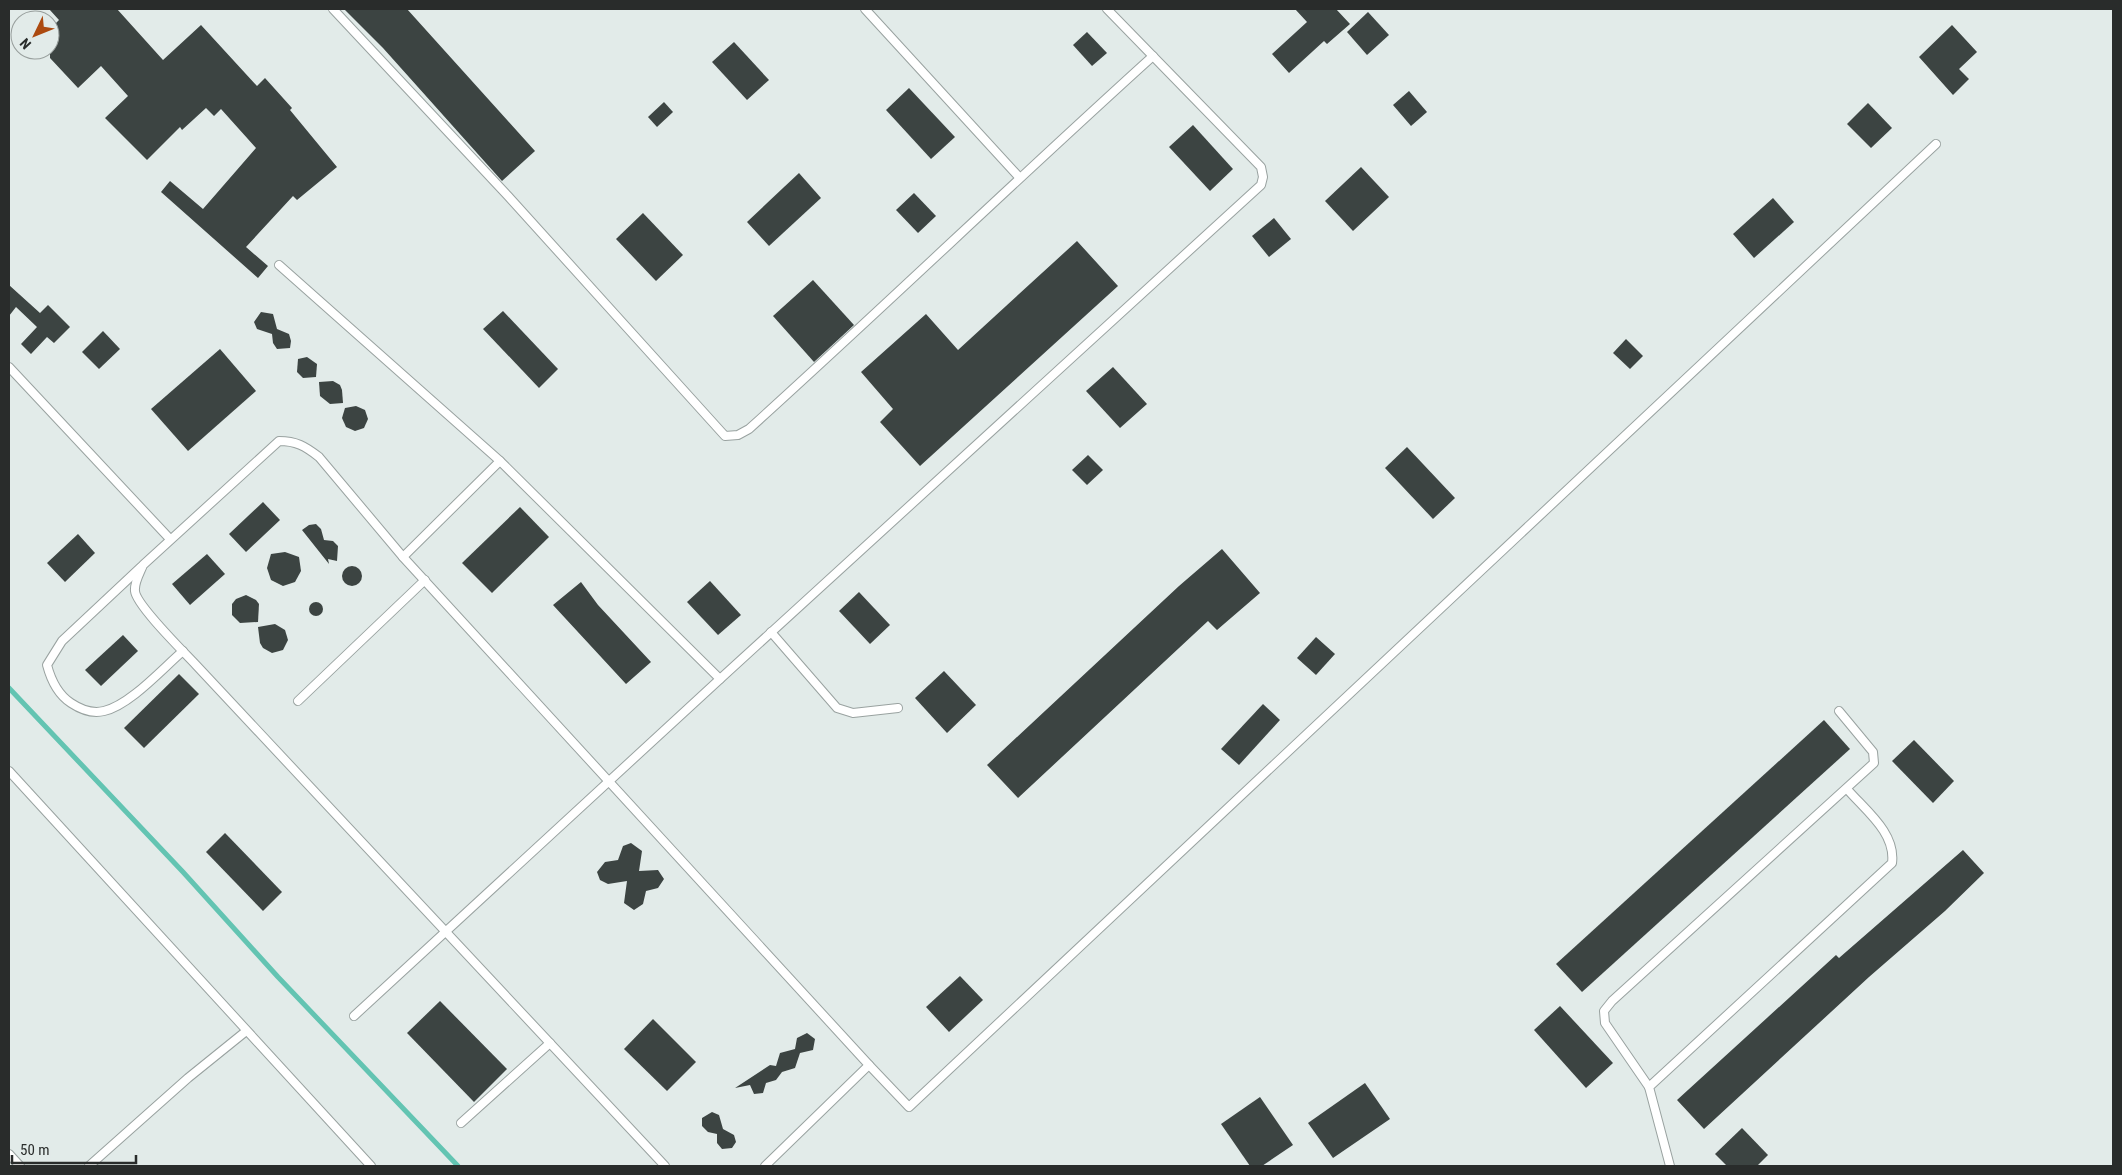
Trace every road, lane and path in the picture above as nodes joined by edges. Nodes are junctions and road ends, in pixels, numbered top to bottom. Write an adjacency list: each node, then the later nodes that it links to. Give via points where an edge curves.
1 (333, 9): 6 (lane, via 725,436 738,435 749,429 870,320)
2 (865, 9): 6 (lane)
3 (1107, 9): 4 (lane)
4 (1153, 56): 6 (lane); 14 (lane, via 1261,167 1261,185)
5 (1936, 144): 27 (lane, via 909,1107)
6 (1019, 177)
7 (279, 265): 9 (lane)
8 (9, 367): 10 (lane)
9 (500, 461): 11 (lane); 16 (lane)
10 (170, 539): 11 (lane, via 279,441 293,441 319,457); 12 (lane)
11 (403, 557): 13 (lane)
12 (143, 565): 15 (lane, via 135,593); 15 (lane, via 62,641 47,665 50,679 63,698 82,710 102,712 120,705)
13 (425, 580): 17 (lane); 21 (lane)
14 (771, 632): 16 (lane); 18 (lane, via 837,708 853,713)
15 (183, 651): 23 (lane)
16 (720, 678): 21 (lane)
17 (298, 701)
18 (898, 708)
19 (1839, 711): 22 (lane, via 1873,752 1874,763)
20 (9, 771): 25 (lane)
21 (610, 780): 23 (lane); 27 (lane)
22 (1846, 790): 28 (lane, via 1604,1012 1605,1024); 28 (lane, via 1890,838 1894,852 1892,863)
23 (446, 930): 24 (lane); 26 (lane)
24 (354, 1016)
25 (245, 1032): 32 (lane); 33 (lane)
26 (550, 1043): 29 (lane); 34 (lane)
27 (869, 1065): 35 (lane)
28 (1649, 1087): 36 (lane)
29 (461, 1123)
30 (9, 1154): 31 (lane)
31 (20, 1166)
32 (90, 1166)
33 (371, 1166)
34 (665, 1166)
35 (765, 1166)
36 (1670, 1166)

